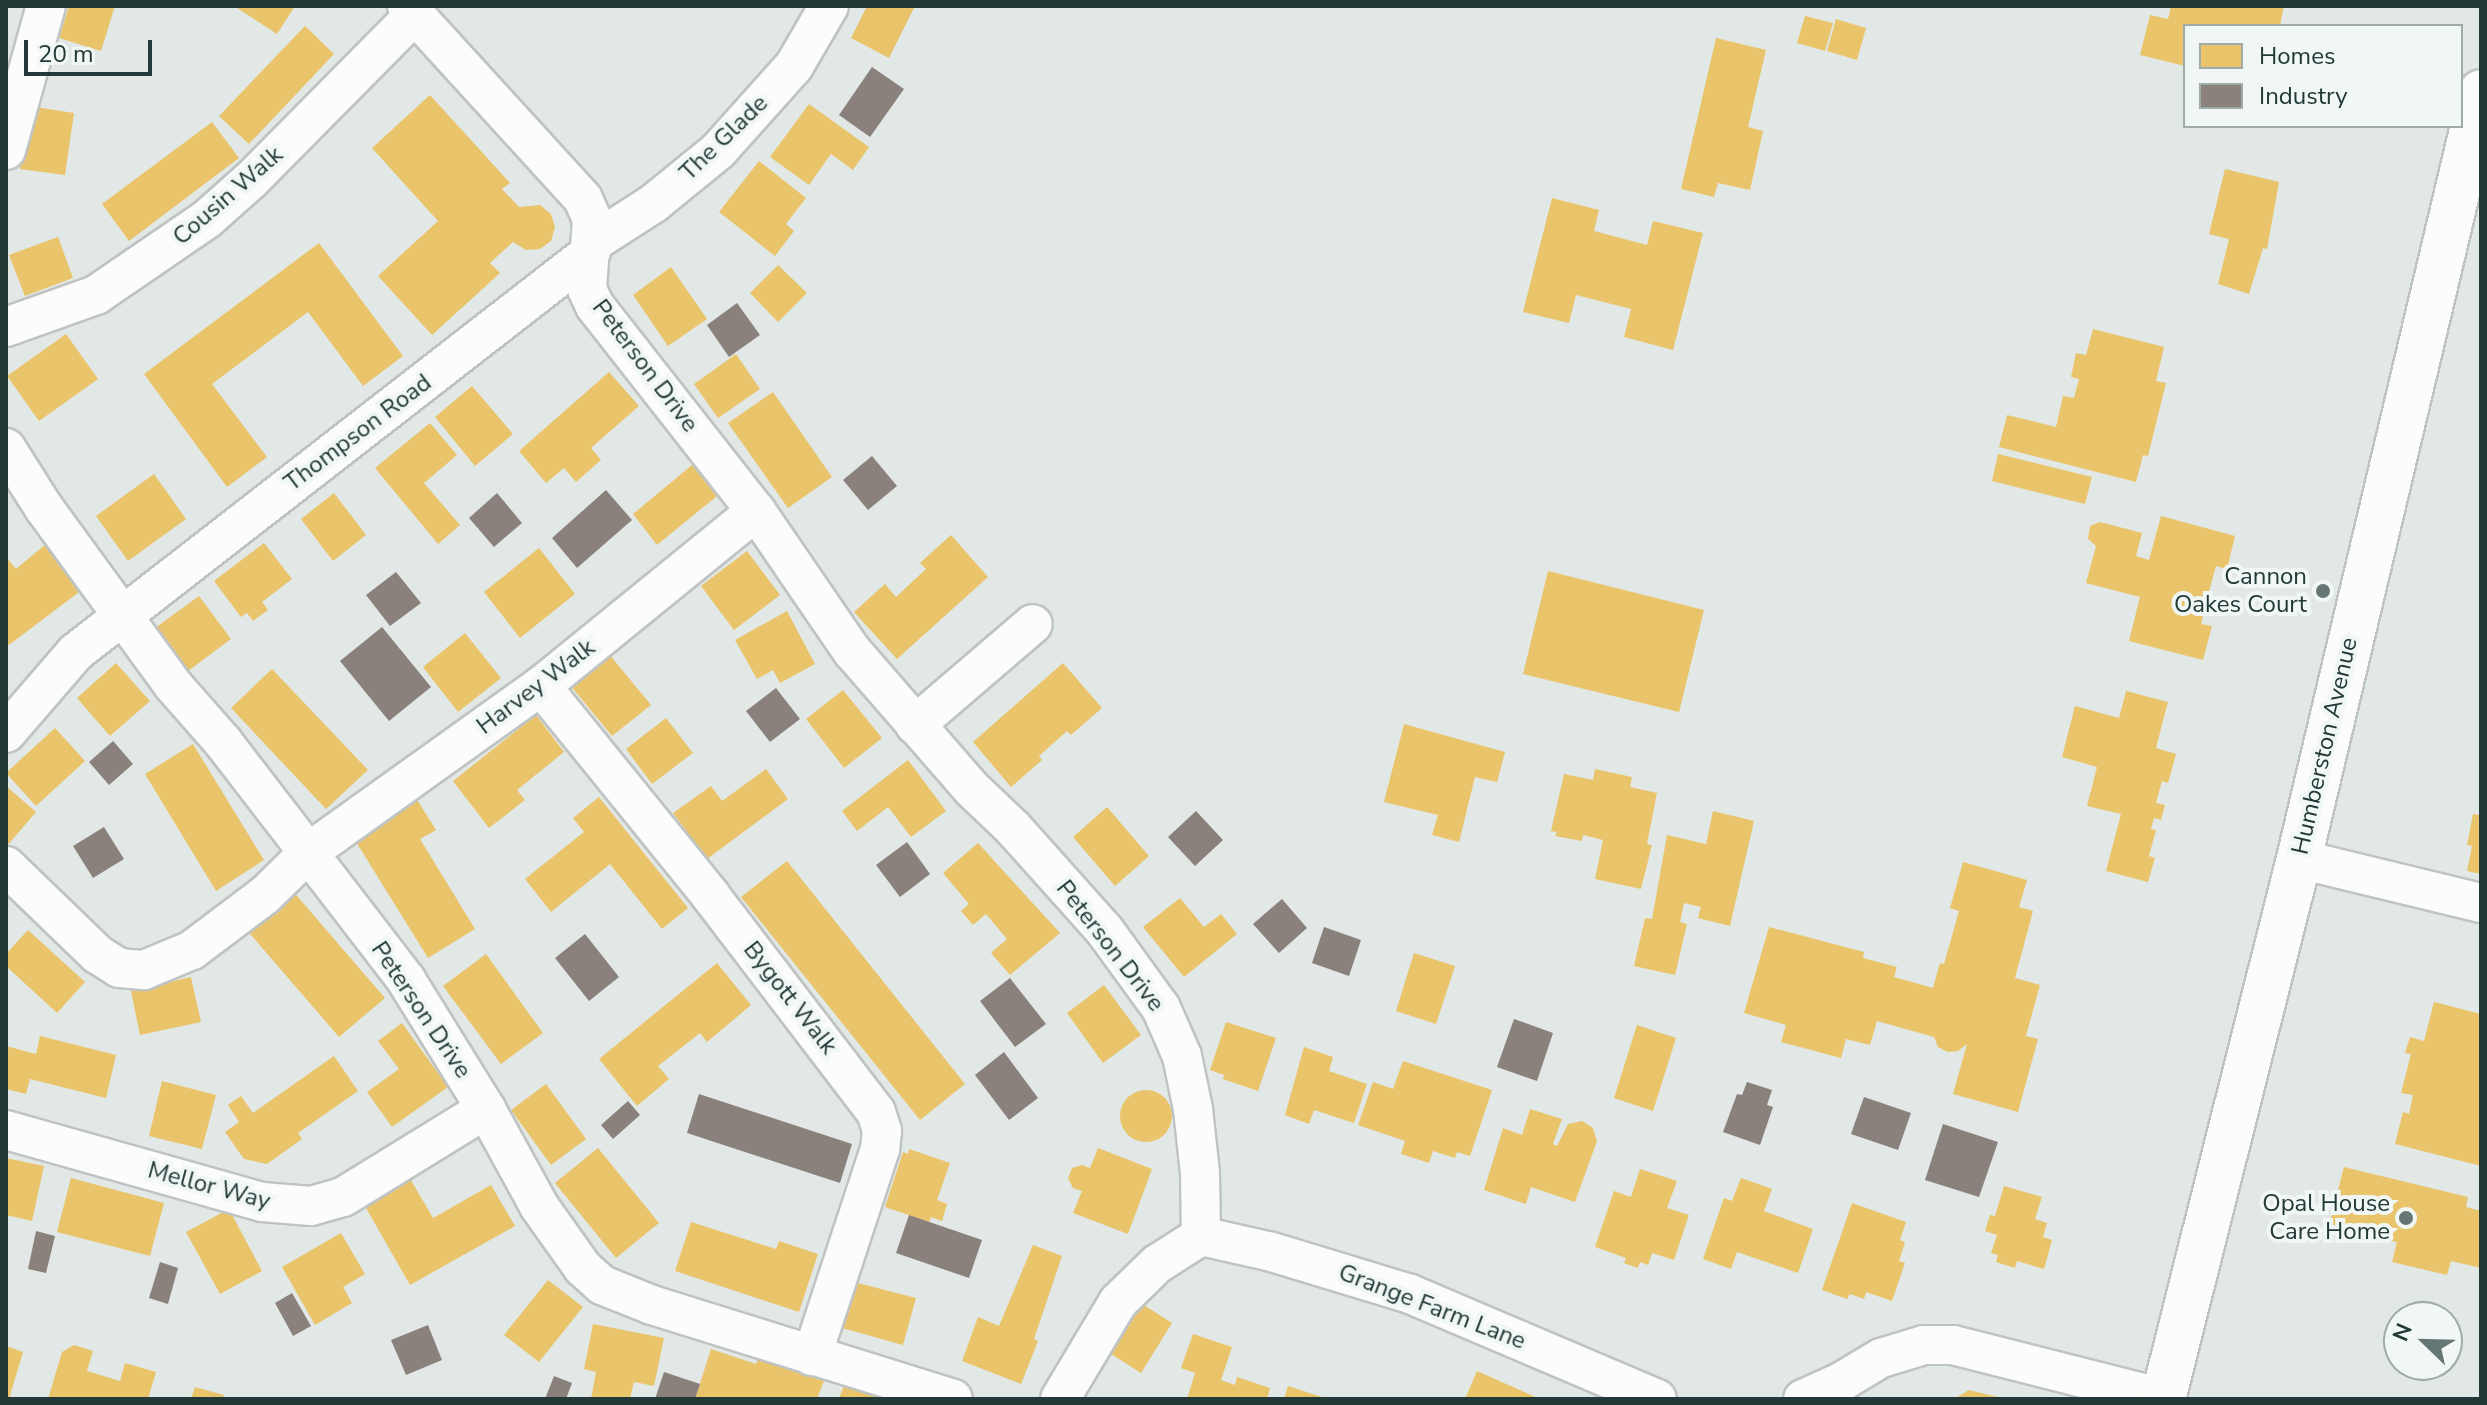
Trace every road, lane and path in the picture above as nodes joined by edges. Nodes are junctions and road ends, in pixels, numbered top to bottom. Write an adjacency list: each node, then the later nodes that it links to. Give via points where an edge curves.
1 (46, 6): 5 (street)
2 (829, 6): 6 (street, The Glade, via 794,66 718,151)
3 (411, 10): 6 (street, Peterson Drive, via 583,199 592,219); 7 (street, Cousin Walk, via 262,170 207,219 96,295)
4 (2481, 92): 16 (main road, Humberston Avenue)
5 (6, 150)
6 (591, 248): 9 (street, Peterson Drive, via 587,289 595,306); 10 (street, Thompson Road)
7 (6, 327)
8 (6, 448): 10 (street, Peterson Drive)
9 (756, 511): 12 (street, Harvey Walk); 13 (street, Peterson Drive, via 852,651)
10 (124, 613): 14 (street, via 76,652); 15 (street, Peterson Drive, via 173,685)
11 (1033, 624): 13 (street)
12 (541, 686): 15 (street, Harvey Walk); 22 (street, Bygott Walk, via 876,1112 880,1149)
13 (915, 725): 21 (street, Peterson Drive, via 1105,931 1161,1008 1182,1056 1193,1109)
14 (6, 733)
15 (309, 852): 17 (street, Harvey Walk, via 219,933 144,970 119,968 97,954); 19 (street, Peterson Drive, via 406,980)
16 (2299, 859): 18 (street); 23 (main road, Humberston Avenue)
17 (6, 866)
18 (2481, 903)
19 (486, 1109): 20 (street, Mellor Way, via 343,1197 311,1206 262,1202); 22 (street, Peterson Drive, via 539,1206 583,1268 602,1285)
20 (6, 1130)
21 (1201, 1236): 25 (street, via 1157,1264 1118,1302); 26 (street, Grange Farm Lane, via 1410,1294)
22 (812, 1356): 24 (street, Peterson Drive)
23 (2163, 1398): 27 (street, via 1953,1345 1924,1345 1881,1358)
24 (953, 1399)
25 (1060, 1399)
26 (1657, 1399)
27 (1803, 1399)

